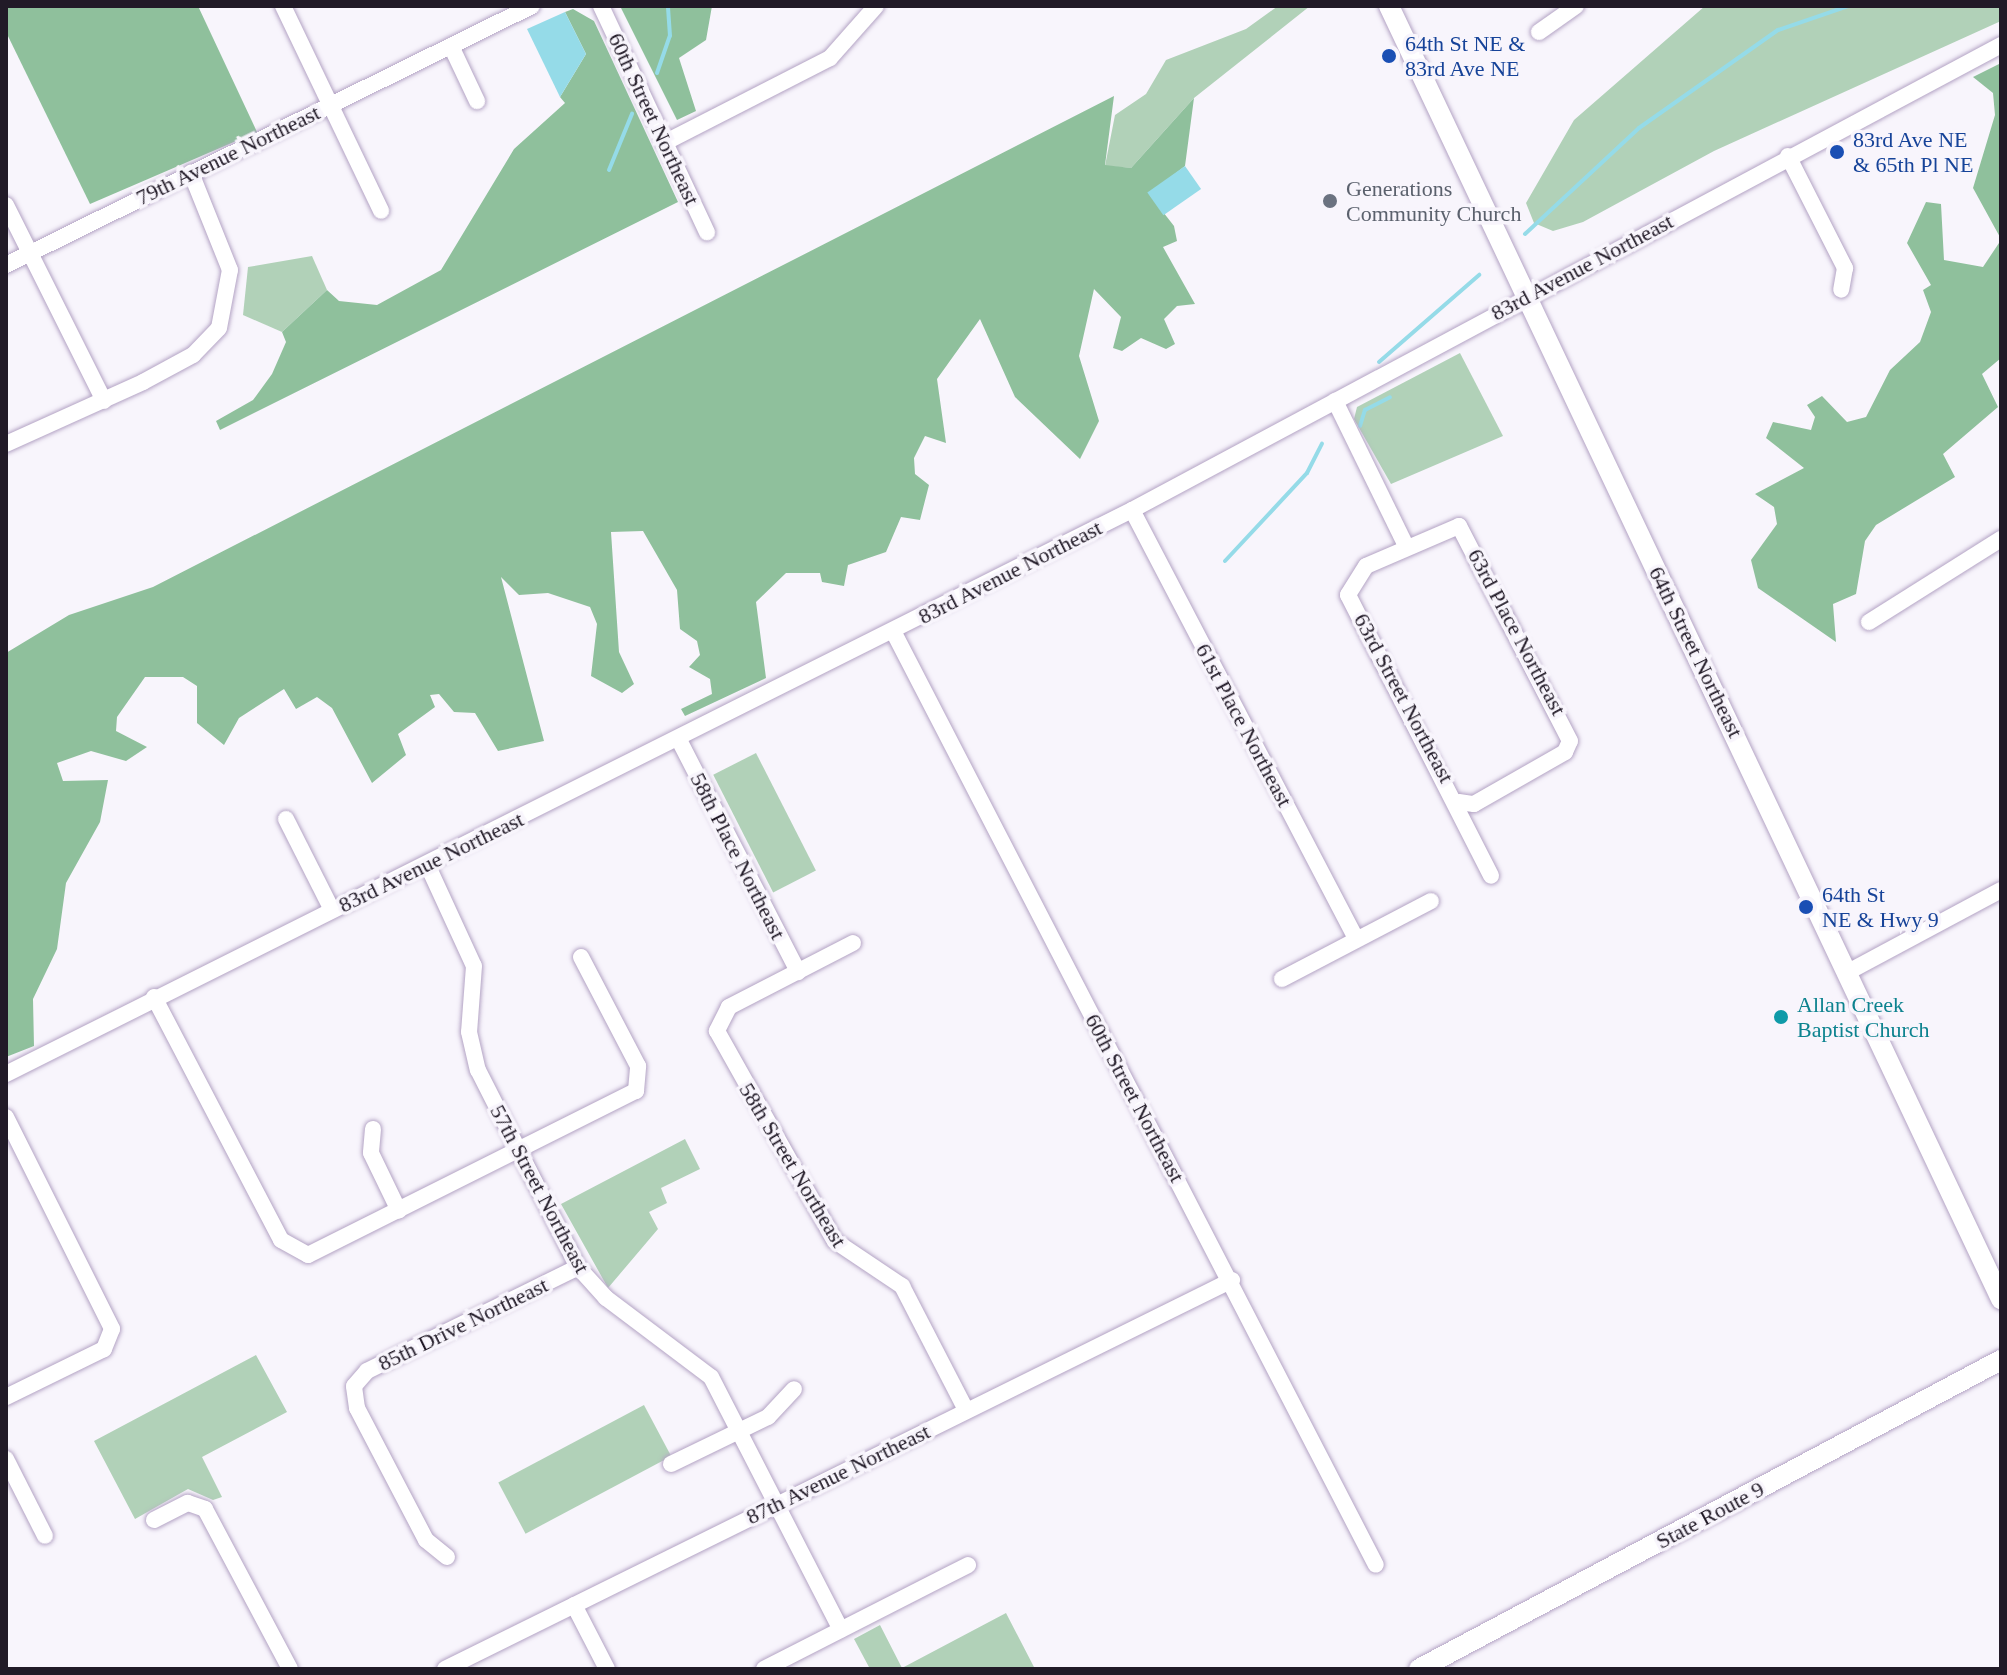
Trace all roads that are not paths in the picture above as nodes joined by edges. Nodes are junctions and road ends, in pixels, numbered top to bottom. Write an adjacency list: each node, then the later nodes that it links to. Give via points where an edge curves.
1 (283, 6): 11 (street)
2 (532, 6): 9 (street, 79th Avenue Northeast)
3 (601, 6): 12 (street, 60th Street Northeast)
4 (876, 6): 12 (street, via 830,58)
5 (1389, 6): 21 (main road, 64th Street Northeast)
6 (1576, 6): 7 (street)
7 (1539, 32)
8 (2001, 45): 13 (street, 83rd Avenue Northeast)
9 (451, 46): 10 (street); 11 (street, 79th Avenue Northeast)
10 (477, 101)
11 (330, 106): 14 (street, 79th Avenue Northeast); 16 (street)
12 (664, 143): 17 (street, 60th Street Northeast)
13 (1788, 156): 20 (street, via 1845,268); 21 (street, 83rd Avenue Northeast)
14 (191, 173): 18 (street, 79th Avenue Northeast); 22 (street, via 227,255 225,318 193,355)
15 (6, 205): 18 (street)
16 (381, 211)
17 (707, 232)
18 (30, 253): 19 (street, 79th Avenue Northeast); 22 (street)
19 (6, 265)
20 (1841, 290)
21 (1526, 297): 23 (street, 83rd Avenue Northeast); 41 (main road, 64th Street Northeast)
22 (104, 401): 24 (street)
23 (1335, 401): 25 (street, 83rd Avenue Northeast); 27 (street)
24 (6, 444)
25 (1132, 510): 29 (street, 83rd Avenue Northeast); 38 (street, 61st Place Northeast)
26 (2001, 539): 28 (street)
27 (1406, 546): 31 (street, 63rd Street Northeast, via 1366,566 1348,595); 31 (street, 63rd Place Northeast, via 1459,526 1570,741 1565,752 1474,804)
28 (1869, 622)
29 (893, 631): 30 (street, 83rd Avenue Northeast); 51 (street, 60th Street Northeast)
30 (679, 740): 33 (street, 83rd Avenue Northeast); 42 (street, 58th Place Northeast)
31 (1459, 802): 34 (street, 63rd Street Northeast)
32 (286, 819): 37 (street)
33 (427, 864): 37 (street, 83rd Avenue Northeast); 48 (street, 57th Street Northeast, via 474,966 473,1056)
34 (1491, 876)
35 (2001, 890): 41 (street)
36 (1431, 901): 38 (street)
37 (332, 910): 44 (street, 83rd Avenue Northeast)
38 (1356, 939): 43 (street)
39 (853, 943): 42 (street)
40 (581, 957): 48 (street, via 638,1066 639,1085 624,1101)
41 (1850, 971): 52 (main road, 64th Street Northeast)
42 (798, 972): 56 (street, 58th Street Northeast, via 729,1007 716,1022 753,1103 835,1241 902,1286)
43 (1282, 979)
44 (154, 997): 45 (street, 83rd Avenue Northeast); 49 (street, via 287,1247 317,1252)
45 (6, 1074)
46 (6, 1117): 55 (street, via 112,1329 104,1349)
47 (373, 1129): 49 (street, via 371,1153)
48 (519, 1152): 49 (street); 50 (street, 57th Street Northeast)
49 (399, 1211)
50 (578, 1267): 57 (street, 57th Street Northeast, via 606,1298 705,1370); 63 (street, 85th Drive Northeast, via 367,1371 354,1386 357,1408 426,1540)
51 (1232, 1280): 56 (street, 87th Avenue Northeast); 65 (street, 60th Street Northeast)
52 (2001, 1299)
53 (2001, 1360): 68 (main road, State Route 9)
54 (794, 1389): 57 (street, via 768,1417)
55 (6, 1397)
56 (966, 1410): 60 (street, 87th Avenue Northeast)
57 (740, 1431): 59 (street); 60 (street, 57th Street Northeast)
58 (6, 1459): 62 (street)
59 (671, 1464)
60 (777, 1503): 66 (street, 87th Avenue Northeast); 67 (street, 57th Street Northeast)
61 (154, 1520): 69 (street, via 188,1503 205,1509)
62 (45, 1536)
63 (447, 1557)
64 (968, 1565): 67 (street)
65 (1376, 1565)
66 (574, 1605): 70 (street, 87th Avenue Northeast); 71 (street)
67 (841, 1630): 72 (street)
68 (1448, 1661): 73 (main road, State Route 9)
69 (290, 1669)
70 (445, 1669)
71 (607, 1669)
72 (764, 1669)
73 (1419, 1669)

